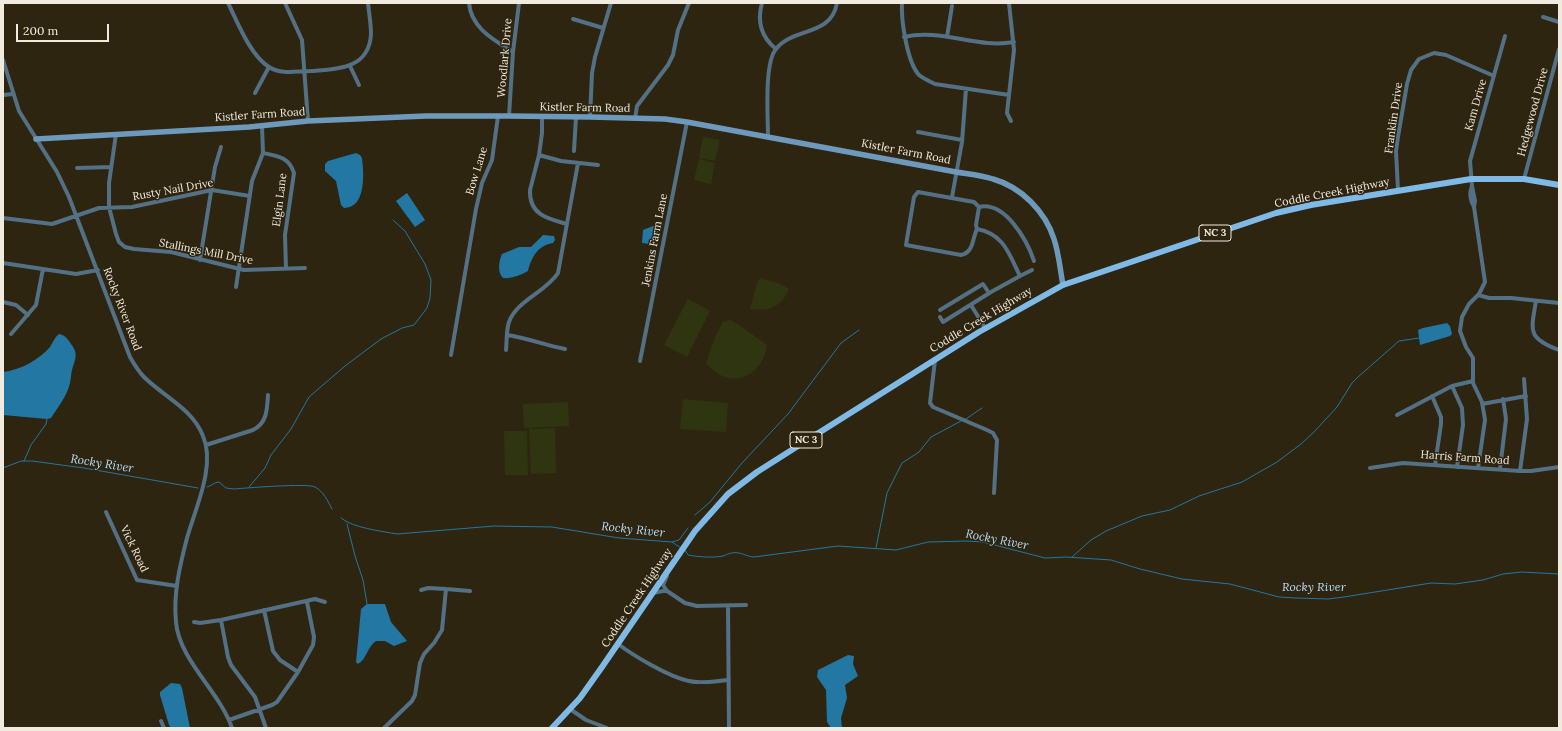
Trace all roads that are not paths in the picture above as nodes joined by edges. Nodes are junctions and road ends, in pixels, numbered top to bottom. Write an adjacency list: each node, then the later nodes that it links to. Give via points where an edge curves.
1 (228, 3): 26 (street, via 254,53)
2 (285, 3): 27 (street, via 302,40)
3 (368, 3): 25 (street, via 370,40 363,56)
4 (469, 3): 23 (street, via 478,27)
5 (519, 3): 23 (street, Woodlark Drive)
6 (611, 3): 16 (street)
7 (689, 3): 40 (street, via 678,30 674,54 637,106)
8 (762, 3): 21 (street, via 759,14 760,26)
9 (837, 3): 21 (street, via 827,23 784,42)
10 (902, 3): 19 (street)
11 (1009, 3): 20 (street)
12 (952, 6): 18 (street)
13 (1544, 18): 15 (street)
14 (573, 19): 16 (street)
15 (1559, 22)
16 (603, 28): 39 (street, via 592,73)
17 (1505, 36): 28 (street, Kam Drive)
18 (947, 37): 19 (street, via 922,34); 20 (street, via 990,44)
19 (904, 38): 30 (street, via 917,73 924,79 935,84)
20 (1014, 42): 34 (street)
21 (776, 49): 47 (street, via 769,66)
22 (1559, 49): 59 (street, Hedgewood Drive)
23 (512, 52): 36 (street, Woodlark Drive)
24 (3, 60): 32 (street, Rocky River Road)
25 (350, 66): 27 (street); 29 (street)
26 (269, 67): 27 (street, via 284,72); 31 (street)
27 (305, 71): 42 (street)
28 (1494, 76): 60 (street, Kam Drive, via 1473,147 1470,161); 63 (street, Franklin Drive, via 1446,55 1434,53 1419,59 1411,70 1407,84 1398,137)
29 (359, 85)
30 (966, 89): 34 (street); 49 (street)
31 (255, 93)
32 (13, 94): 33 (street); 48 (street, Rocky River Road, via 19,111)
33 (3, 95)
34 (1009, 95): 41 (street, via 1008,113)
35 (498, 116): 36 (street, Kistler Farm Road); 42 (street, Kistler Farm Road, via 426,116); 99 (street, Bow Lane, via 492,160 482,183 476,209)
36 (509, 116): 37 (street, Kistler Farm Road)
37 (542, 117): 38 (street, Kistler Farm Road); 53 (street)
38 (576, 117): 39 (street, Kistler Farm Road); 51 (street)
39 (590, 117): 40 (street, Kistler Farm Road)
40 (635, 119): 43 (street, Kistler Farm Road)
41 (1011, 121)
42 (308, 122): 44 (street, Kistler Farm Road)
43 (687, 122): 47 (street, Kistler Farm Road); 101 (street, Jenkins Farm Lane)
44 (262, 126): 46 (street, Kistler Farm Road); 52 (street)
45 (918, 132): 49 (street)
46 (116, 134): 48 (street, Kistler Farm Road); 56 (street, Stallings Mill Drive)
47 (768, 137): 58 (street, Kistler Farm Road)
48 (36, 139): 68 (street, Rocky River Road, via 57,172)
49 (962, 140): 58 (street)
50 (221, 147): 62 (street)
51 (574, 151)
52 (263, 153): 64 (street, via 254,173); 78 (street, Elgin Lane, via 283,157 292,166 294,173 284,235)
53 (539, 155): 54 (street); 70 (street, via 530,190 532,203 548,220)
54 (578, 163): 55 (street); 70 (street)
55 (598, 165)
56 (111, 167): 57 (street); 66 (street, Stallings Mill Drive)
57 (77, 168)
58 (956, 172): 65 (street); 82 (street, Kistler Farm Road, via 1006,184 1030,201 1048,224 1054,238)
59 (1524, 179): 60 (main road, Coddle Creek Highway / NC 3); 61 (main road, Coddle Creek Highway / NC 3)
60 (1471, 183): 63 (main road, Coddle Creek Highway / NC 3); 85 (street, Kam Drive, via 1485,278 1484,286)
61 (1559, 185)
62 (212, 190): 64 (street, Rusty Nail Drive); 66 (street, Rusty Nail Drive, via 132,207); 72 (street)
63 (1398, 190): 82 (main road, Coddle Creek Highway / NC 3, via 1276,213)
64 (250, 196): 77 (street)
65 (952, 197): 67 (street, via 974,202); 71 (street, via 921,192 915,194 906,245 961,255 970,250)
66 (109, 207): 68 (street, Rusty Nail Drive); 72 (street, Stallings Mill Drive, via 119,242 125,247 134,250 171,252)
67 (979, 207): 71 (street); 73 (street, via 989,206 1014,224 1022,233)
68 (77, 215): 69 (street, Rusty Nail Drive, via 52,224); 79 (street, Rocky River Road)
69 (3, 218)
70 (567, 224): 95 (street, via 558,273 547,286 516,310 509,322)
71 (977, 230): 81 (street, via 993,234 998,239)
72 (200, 260): 77 (street, Stallings Mill Drive)
73 (1034, 261)
74 (3, 263): 76 (street)
75 (305, 268): 78 (street, Stallings Mill Drive)
76 (43, 269): 79 (street, via 76,274); 91 (street, via 36,305)
77 (239, 269): 78 (street, Stallings Mill Drive); 83 (street)
78 (286, 269)
79 (98, 270): 111 (street, Rocky River Road, via 118,329 135,366 147,380 197,423)
80 (1032, 270): 81 (street)
81 (1020, 276): 84 (street)
82 (1063, 284): 93 (main road, Coddle Creek Highway / NC 3)
83 (236, 287)
84 (989, 293): 89 (street); 90 (street, via 983,284)
85 (1478, 295): 86 (street); 103 (street, via 1465,310 1460,325 1462,337 1474,358)
86 (1536, 301): 88 (street); 98 (street, via 1532,324 1535,336 1543,344)
87 (3, 302): 91 (street, via 16,305)
88 (1559, 303)
89 (971, 305): 92 (street, via 943,322); 93 (street)
90 (940, 310)
91 (28, 314): 94 (street)
92 (940, 317)
93 (986, 328): 100 (main road, Coddle Creek Highway / NC 3)
94 (11, 334)
95 (507, 335): 96 (street); 97 (street)
96 (565, 349)
97 (506, 350)
98 (1559, 350)
99 (451, 354)
100 (935, 359): 119 (street, via 930,403 993,433 997,440); 121 (main road, Coddle Creek Highway / NC 3, via 757,472 728,494 696,531)
101 (640, 361)
102 (1524, 380): 107 (street)
103 (1473, 381): 104 (street); 109 (street)
104 (1452, 386): 106 (street); 114 (street, via 1462,408 1463,419)
105 (268, 396): 111 (street, via 264,422 260,427)
106 (1432, 396): 110 (street); 112 (street, via 1441,417)
107 (1526, 396): 108 (street); 118 (street, via 1526,436)
108 (1503, 399): 109 (street); 117 (street, via 1506,419)
109 (1482, 404): 116 (street, via 1485,420)
110 (1397, 415)
111 (206, 445): 122 (street, Rocky River Road, via 205,474)
112 (1435, 465): 114 (street, Harris Farm Road); 115 (street, Harris Farm Road, via 1403,463)
113 (1559, 466): 118 (street, Harris Farm Road, via 1531,472)
114 (1456, 467): 116 (street, Harris Farm Road)
115 (1370, 468)
116 (1478, 468): 117 (street, Harris Farm Road)
117 (1500, 469): 118 (street, Harris Farm Road)
118 (1520, 471)
119 (994, 493)
120 (106, 512): 122 (street, Vick Road, via 137,580)
121 (668, 571): 126 (street, via 663,585); 127 (main road, Coddle Creek Highway / NC 3)
122 (177, 586): 141 (street, Rocky River Road, via 178,634 193,664)
123 (446, 589): 124 (street); 125 (street); 145 (street, via 442,630 420,663 416,694)
124 (421, 590)
125 (470, 591)
126 (667, 591): 127 (street); 131 (street, via 691,605)
127 (651, 594): 135 (main road, Coddle Creek Highway / NC 3)
128 (307, 602): 129 (street, via 315,599); 132 (street); 136 (street, via 314,641)
129 (324, 602)
130 (746, 605): 131 (street)
131 (728, 606): 137 (street)
132 (264, 610): 133 (street); 136 (street, via 273,651 280,660)
133 (221, 620): 134 (street); 138 (street, via 230,665 250,689)
134 (194, 622)
135 (618, 644): 137 (street, via 630,653 690,682); 139 (main road, Coddle Creek Highway / NC 3)
136 (298, 672): 138 (street, via 277,702)
137 (729, 680): 148 (street)
138 (259, 709): 141 (street); 144 (street)
139 (570, 709): 146 (main road, Coddle Creek Highway / NC 3); 147 (street, via 586,720)
140 (161, 720): 142 (street)
141 (228, 720): 143 (street, Rocky River Road)
142 (164, 728)
143 (232, 728)
144 (266, 728)
145 (384, 728)
146 (552, 728)
147 (606, 728)
148 (729, 728)

